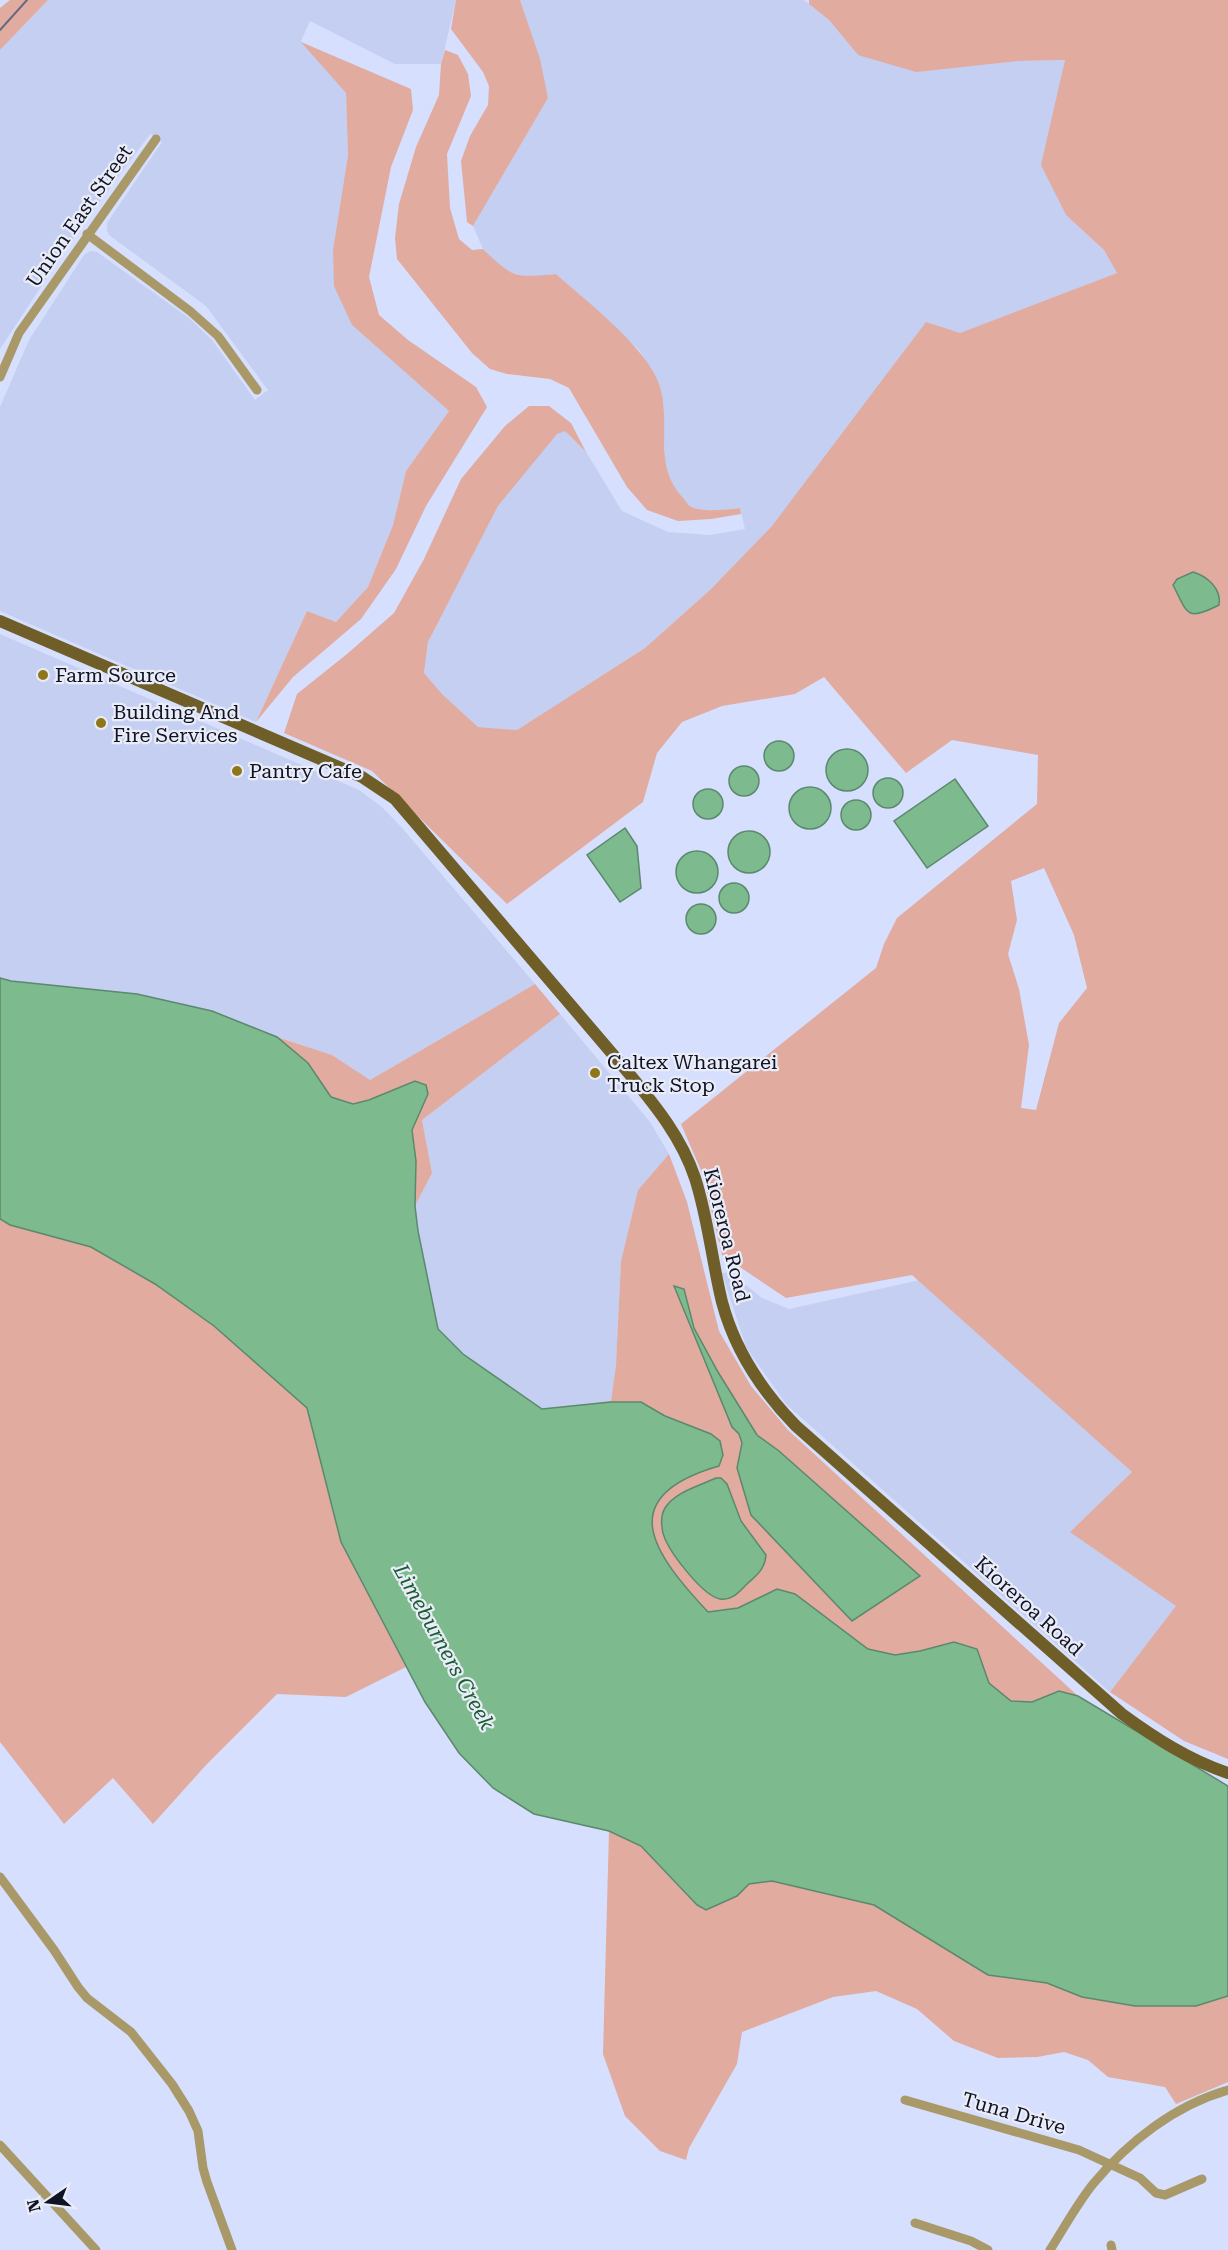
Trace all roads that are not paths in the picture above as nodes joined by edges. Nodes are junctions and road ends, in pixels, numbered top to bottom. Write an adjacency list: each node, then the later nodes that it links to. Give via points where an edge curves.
1 (156, 139): 2 (street, Union East Street)
2 (87, 234): 3 (street, Union East Street, via 18,333); 4 (street, via 218,336)
3 (0, 377)
4 (257, 390)
5 (0, 621): 6 (main road, Kioreroa Road, via 362,777 395,800 671,1128 695,1177 730,1326 748,1365 772,1401 1122,1714 1169,1746)
6 (1228, 1773)
7 (0, 1878): 15 (street, via 78,1987 131,2032 189,2110 198,2131 207,2182)
8 (1228, 2090): 11 (street, via 1171,2115)
9 (905, 2100): 11 (street, Tuna Drive, via 1079,2150)
10 (0, 2145): 14 (street)
11 (1112, 2165): 12 (street, Tuna Drive, via 1144,2180 1159,2195); 17 (street, via 1092,2185)
12 (1202, 2179)
13 (915, 2223): 16 (street)
14 (96, 2250)
15 (231, 2250)
16 (988, 2250)
17 (1050, 2250)

